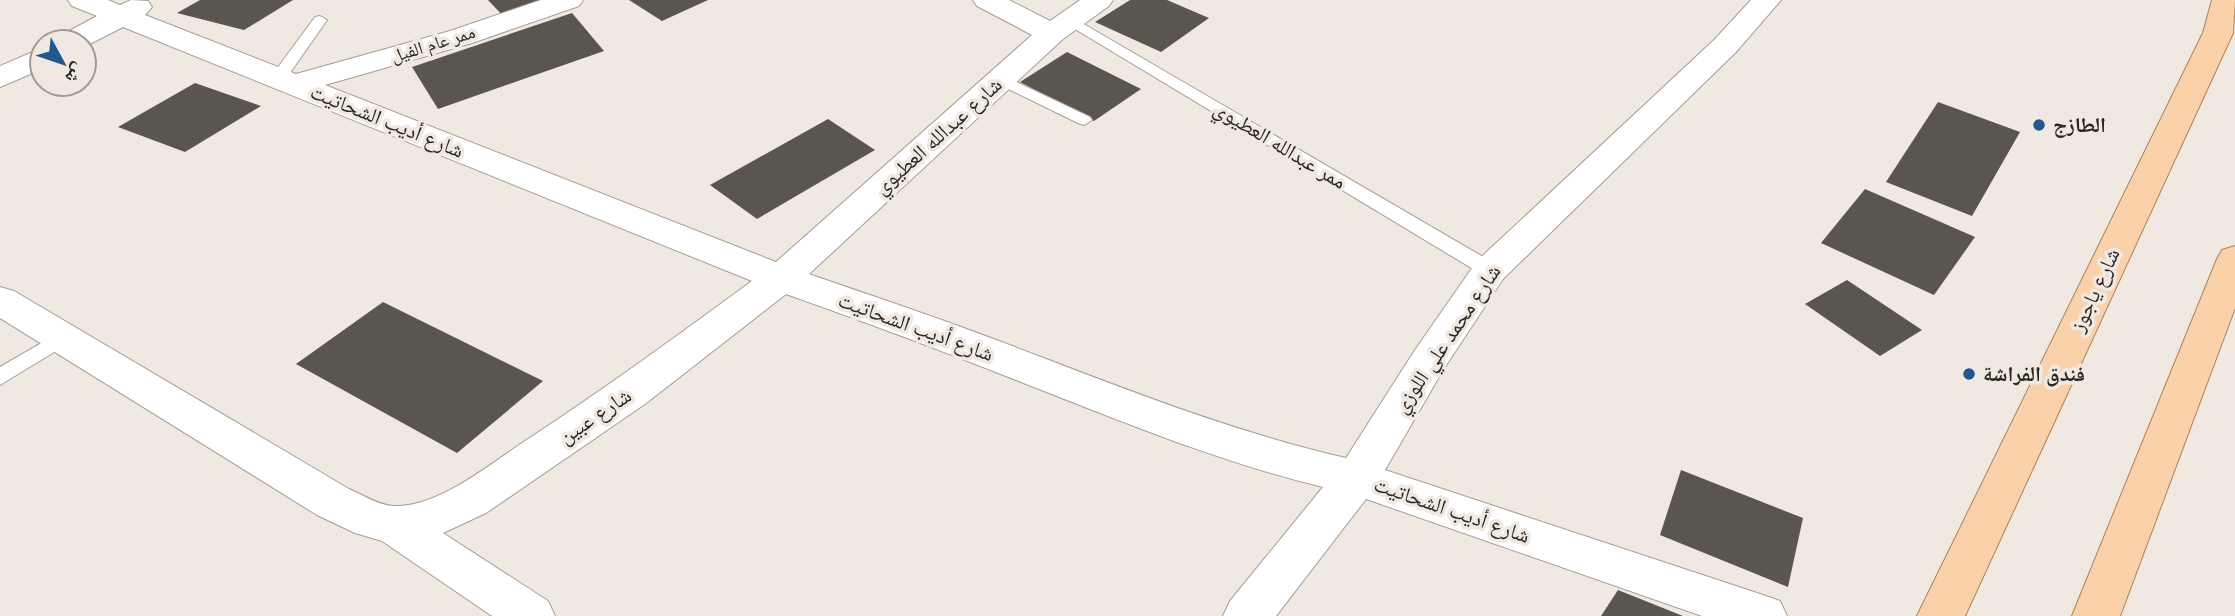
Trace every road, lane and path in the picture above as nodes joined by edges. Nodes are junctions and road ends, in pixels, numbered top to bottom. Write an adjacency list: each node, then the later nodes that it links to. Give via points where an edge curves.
1 (82, 0): 6 (street, شارع أديب الشحاتيت)
2 (569, 0): 14 (street, ممر عام الفيل, via 461,37)
3 (987, 0): 9 (street)
4 (1099, 0): 9 (street, شارع عبدالله العطيوي)
5 (1767, 0): 17 (street, شارع محمد علي اللوزي, via 1725,47)
6 (136, 8): 10 (street); 14 (street, شارع أديب الشحاتيت)
7 (2216, 11): 27 (main road, شارع ياجوز)
8 (320, 20): 14 (lane)
9 (1061, 26): 13 (street, شارع عبدالله العطيوي); 17 (lane, ممر عبدالله العطيوي)
10 (98, 28)
11 (28, 64): 12 (street)
12 (0, 78)
13 (1000, 79): 15 (lane); 18 (street, شارع عبدالله العطيوي)
14 (287, 81): 18 (street, شارع أديب الشحاتيت)
15 (1084, 120)
16 (2235, 259): 28 (main road)
17 (1490, 271): 22 (street, شارع محمد علي اللوزي)
18 (781, 278): 22 (street, شارع أديب الشحاتيت, via 1185,429 1273,458); 23 (street, شارع عبين, via 630,393 470,500 430,519)
19 (0, 300): 20 (street, شارع عبين)
20 (61, 338): 21 (lane); 23 (street, شارع عبين, via 333,502)
21 (0, 377)
22 (1357, 478): 25 (street, شارع محمد علي اللوزي); 26 (street, شارع أديب الشحاتيت)
23 (394, 526): 24 (street, شارع عبين)
24 (531, 616)
25 (1247, 616)
26 (1763, 616)
27 (1941, 616)
28 (2096, 616)

